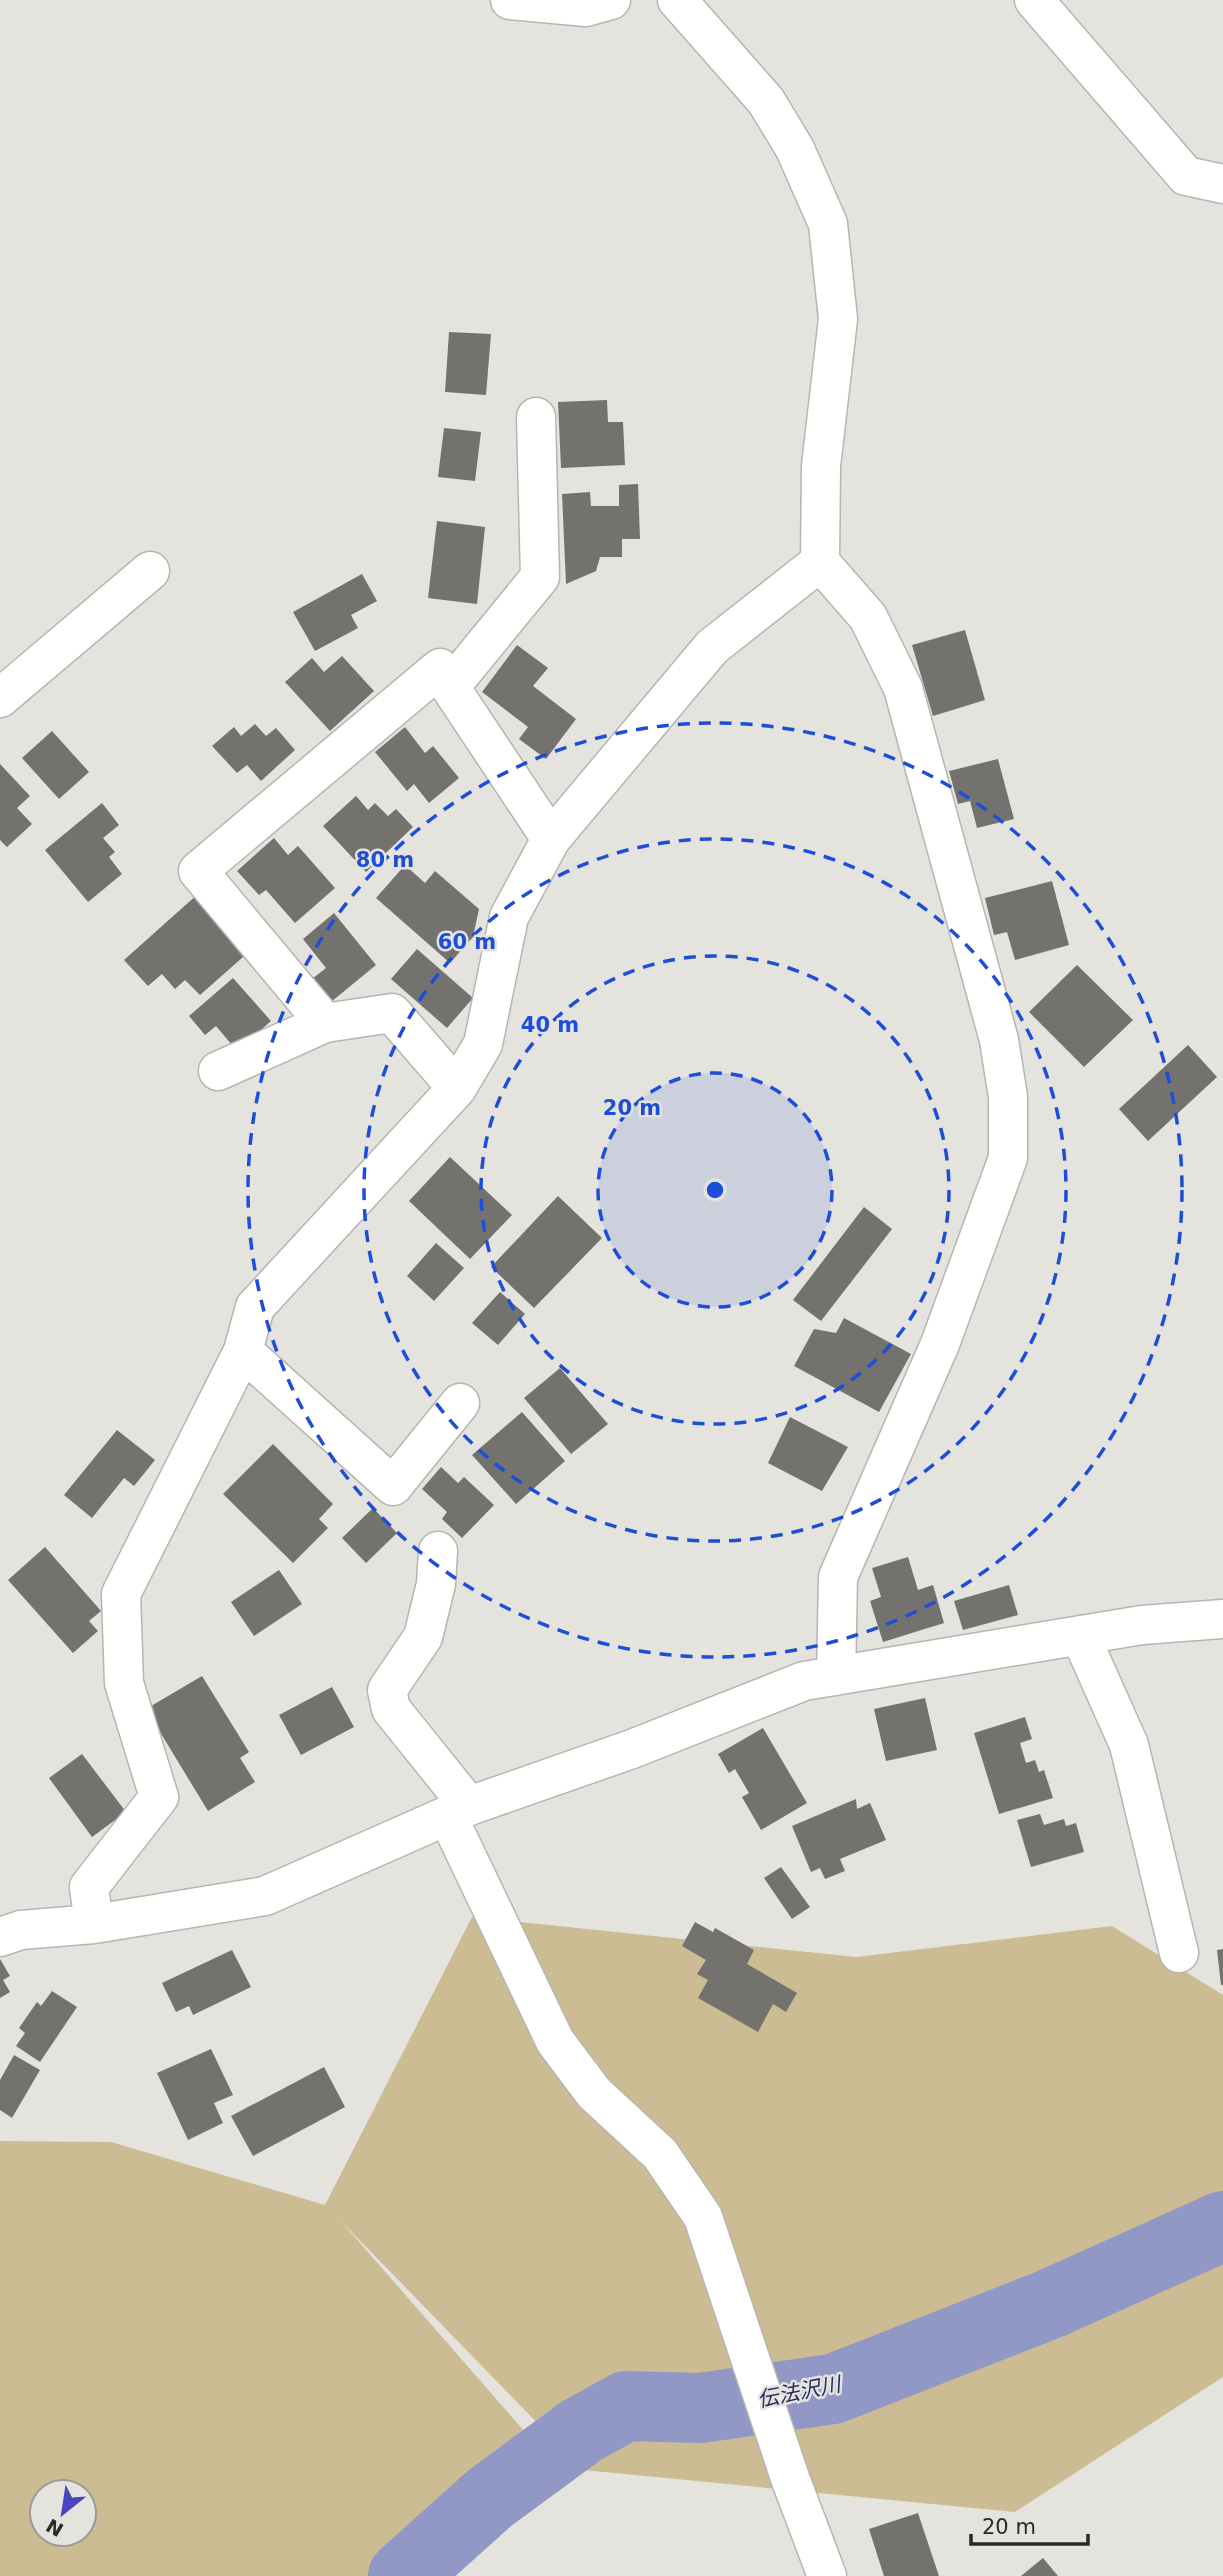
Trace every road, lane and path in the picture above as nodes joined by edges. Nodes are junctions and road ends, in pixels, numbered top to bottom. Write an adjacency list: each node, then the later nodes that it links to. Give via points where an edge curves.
1 (510, 0): 2 (street, via 586,7)
2 (611, 0)
3 (677, 0): 7 (street, via 766,101 795,149 828,224 838,319 821,466)
4 (1034, 0): 5 (street, via 1186,176)
5 (1223, 184)
6 (536, 417): 9 (street, via 540,578)
7 (820, 562): 11 (street, via 712,646); 20 (street, via 868,617 904,688 999,1040 1008,1097 1009,1157 940,1344 838,1577)
8 (150, 570): 10 (street)
9 (450, 687): 11 (street); 12 (street, via 440,668 198,871)
10 (0, 698)
11 (551, 839): 14 (street, via 509,917 483,1044)
12 (325, 1023): 13 (street); 14 (street, via 392,1013)
13 (218, 1071)
14 (457, 1088): 15 (street, via 255,1307)
15 (243, 1351): 16 (street, via 393,1486); 22 (street, via 121,1594 124,1682 159,1797 89,1887)
16 (460, 1403)
17 (438, 1551): 21 (street, via 436,1584 423,1637 387,1690 390,1709)
18 (1223, 1619): 19 (street)
19 (1080, 1635): 20 (street); 24 (street, via 1129,1745)
20 (836, 1676): 21 (street, via 804,1681)
21 (458, 1812): 22 (street, via 265,1896); 25 (street, via 555,2041 594,2093 660,2154 703,2217)
22 (94, 1924): 23 (street, via 22,1930)
23 (0, 1937)
24 (1180, 1953)
25 (827, 2576)

